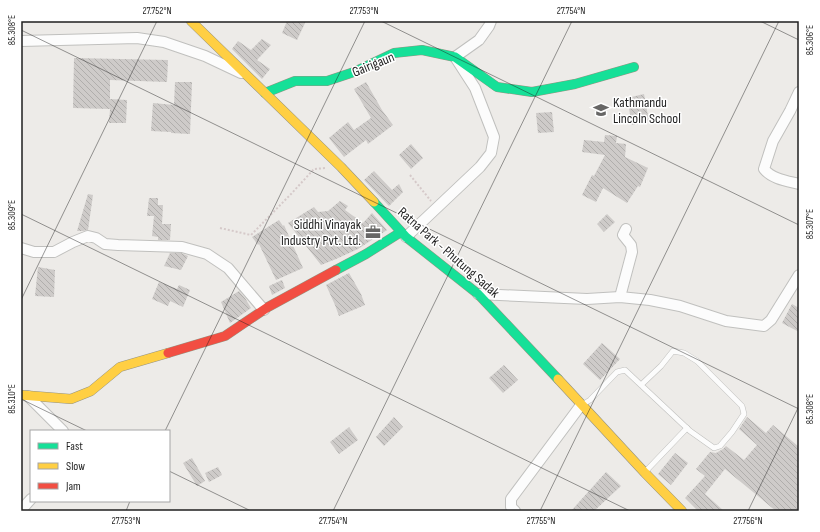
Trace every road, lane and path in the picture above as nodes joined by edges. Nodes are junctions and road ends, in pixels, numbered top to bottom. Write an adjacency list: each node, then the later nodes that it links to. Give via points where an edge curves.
1 (191, 21): 6 (street, Ratna Park - Phutung Sadak)
2 (491, 21): 4 (street, via 479,40)
3 (21, 41): 6 (street, via 138,38 164,42 205,56)
4 (455, 57): 5 (street, via 497,86 532,92 575,84); 8 (street, Gairigaun, via 422,50 394,53 354,72 327,81 295,81); 12 (street, via 475,88 494,137 491,153 480,167)
5 (634, 67)
6 (248, 76): 8 (street, Ratna Park - Phutung Sadak)
7 (799, 92): 11 (street, via 773,142 764,169 779,178)
8 (265, 93): 9 (street, Ratna Park - Phutung Sadak)
9 (341, 167): 13 (path, via 314,169 252,234); 15 (street, Ratna Park - Phutung Sadak)
10 (410, 175): 12 (path)
11 (799, 184)
12 (436, 208): 15 (street)
13 (220, 228)
14 (626, 229): 19 (street, via 624,235 632,252)
15 (403, 234): 18 (street, Ratna Park - Phutung Sadak); 20 (street)
16 (21, 248): 20 (street, via 34,252 54,252 88,236 105,244 182,247 207,254 228,268)
17 (799, 275): 19 (street, via 771,320 764,326 726,321 680,306)
18 (478, 294): 19 (street, via 587,299); 23 (street, Ratna Park - Phutung Sadak)
19 (620, 297)
20 (264, 310): 22 (street, via 225,336 120,367 91,391 70,399)
21 (641, 385): 23 (lane, via 625,370 617,372 590,400); 24 (lane); 24 (lane, via 673,351 684,353 697,361 742,406 744,414 720,446 714,448)
22 (25, 396): 25 (street)
23 (581, 405): 26 (street, Ratna Park - Phutung Sadak); 29 (street, via 511,498 511,507)
24 (687, 428): 26 (lane)
25 (62, 430)
26 (645, 473): 30 (street, Ratna Park - Phutung Sadak)
27 (30, 500): 28 (street)
28 (21, 510)
29 (515, 511)
30 (682, 511)

